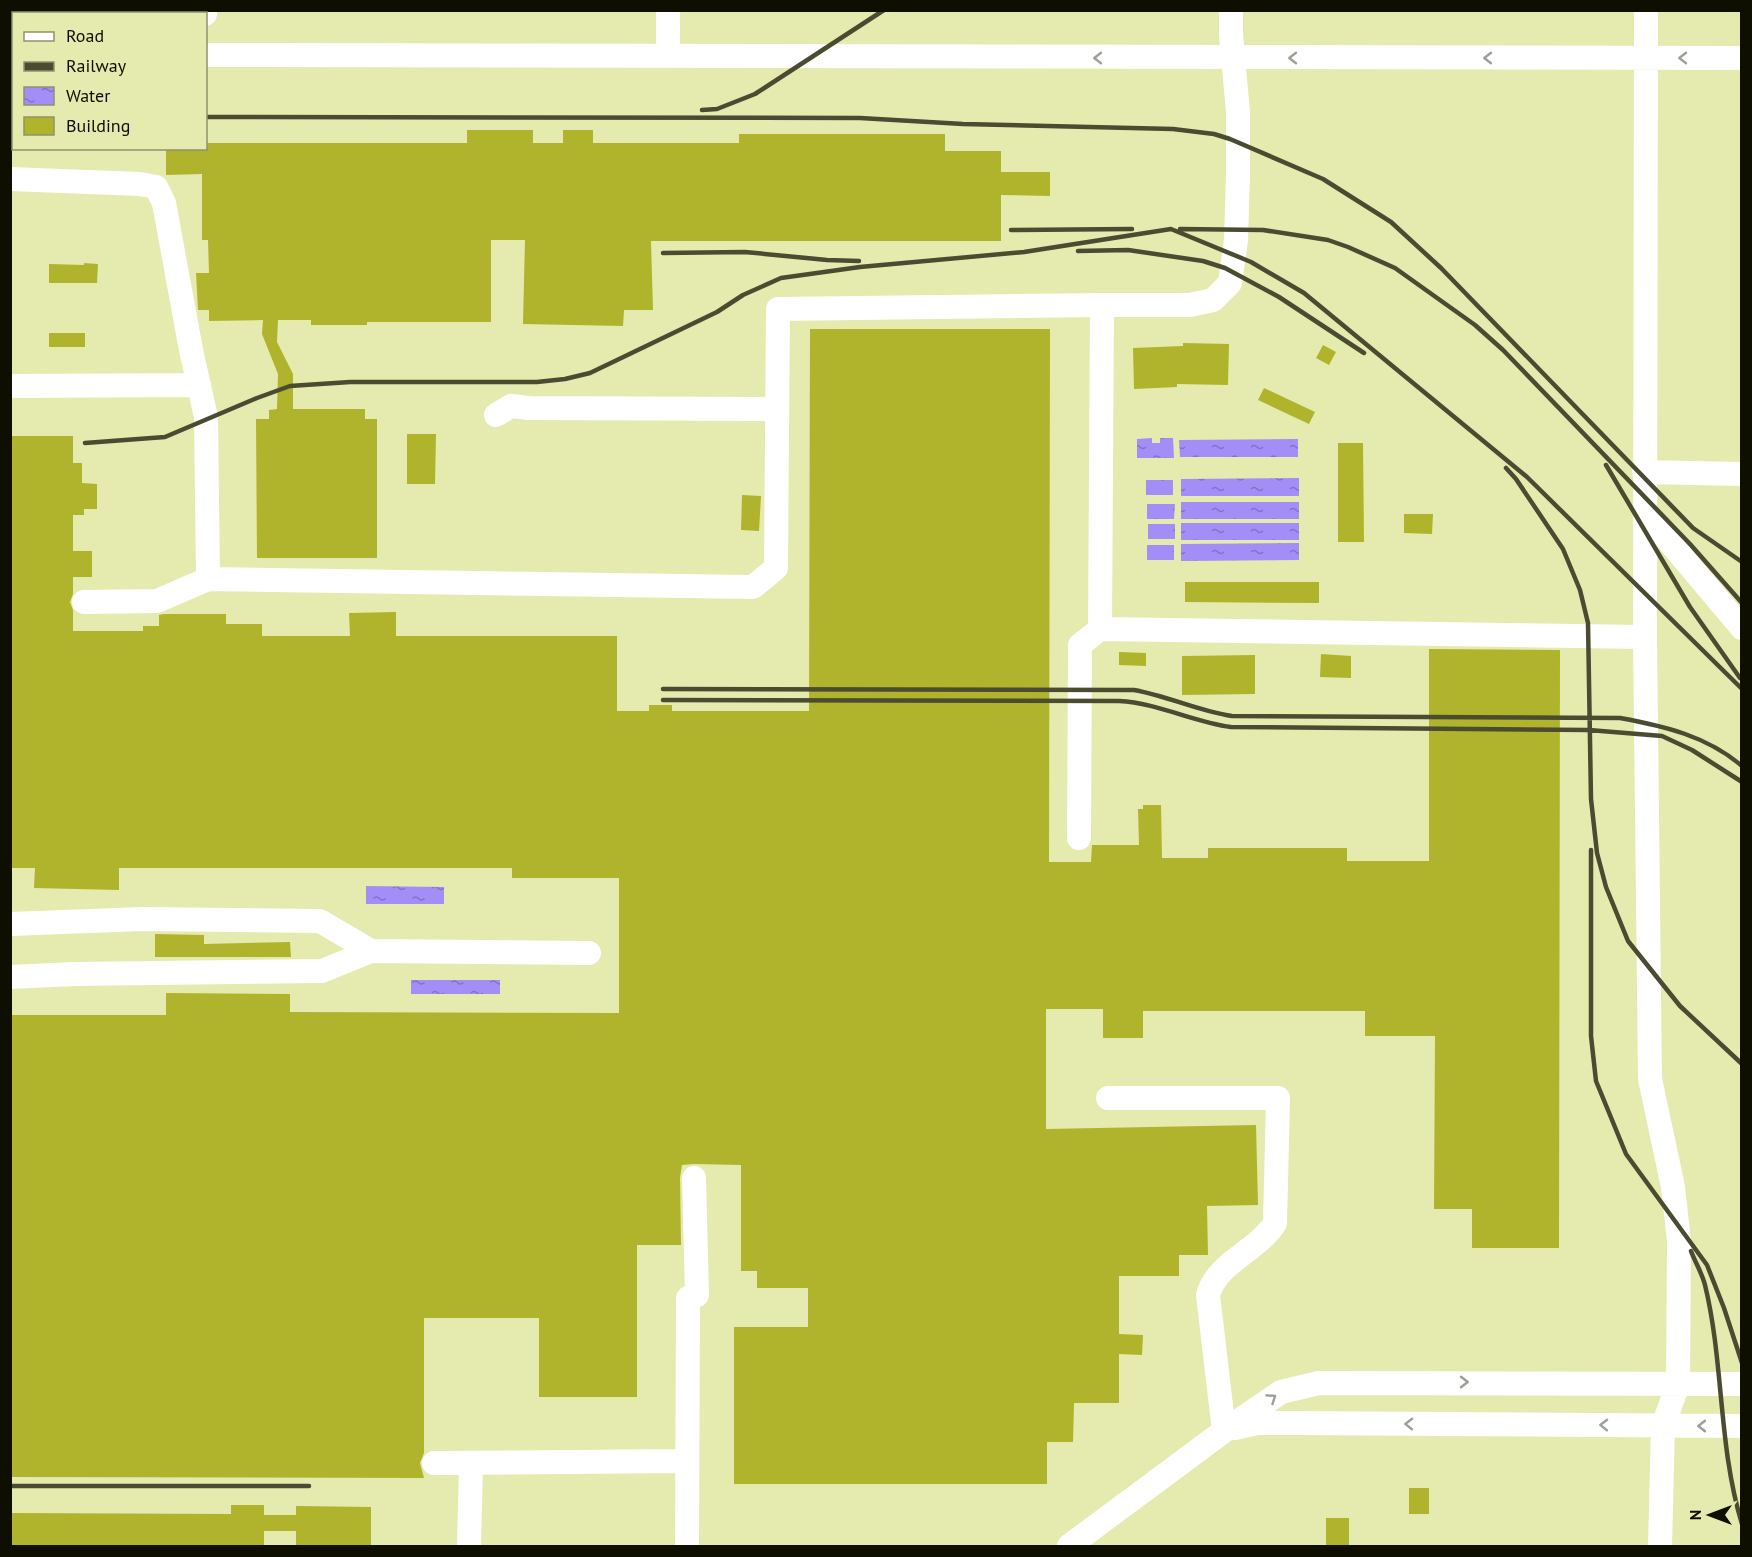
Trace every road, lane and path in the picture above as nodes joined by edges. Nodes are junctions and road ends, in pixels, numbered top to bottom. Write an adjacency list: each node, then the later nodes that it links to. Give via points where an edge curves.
1 (668, 10): 5 (lane)
2 (1231, 10): 6 (lane)
3 (1646, 10): 7 (lane)
4 (207, 55): 5 (lane)
5 (668, 56): 6 (lane, one-way to 5)
6 (1234, 58): 7 (lane, one-way to 6); 10 (lane, via 1238,174 1230,283 1213,300 1190,305)
7 (1645, 58): 8 (lane, one-way to 7); 15 (lane)
8 (1742, 58)
9 (10, 179): 11 (lane, via 156,187 164,203)
10 (1102, 305): 13 (lane, via 778,309); 21 (lane)
11 (199, 385): 12 (lane); 18 (lane, via 207,417)
12 (10, 386)
13 (777, 409): 14 (lane, via 511,406); 18 (lane, via 776,568 753,587)
14 (496, 415)
15 (1644, 472): 16 (lane); 17 (lane)
16 (1742, 474)
17 (1646, 514): 20 (lane); 22 (lane)
18 (208, 579): 19 (lane, via 157,601)
19 (84, 602)
20 (1742, 628)
21 (1100, 629): 22 (lane); 23 (lane, via 1080,645)
22 (1645, 637): 30 (lane, via 1650,1079 1679,1241)
23 (1079, 838)
24 (10, 924): 25 (lane, via 143,919 320,921)
25 (371, 951): 26 (lane); 27 (lane, via 322,971)
26 (589, 954)
27 (10, 977)
28 (1108, 1098): 34 (lane, via 1278,1098 1275,1223 1268,1235 1220,1273 1211,1283 1208,1295)
29 (694, 1178): 35 (lane, via 697,1295 688,1298)
30 (1677, 1384): 31 (lane); 32 (lane); 34 (lane, one-way to 30, via 1281,1392 1319,1383)
31 (1742, 1384)
32 (1663, 1426): 33 (lane, one-way to 32); 34 (lane, one-way to 34, via 1257,1423); 41 (lane)
33 (1742, 1426)
34 (1224, 1431): 40 (lane)
35 (687, 1461): 37 (lane); 39 (lane)
36 (434, 1463): 37 (lane)
37 (471, 1463): 38 (lane)
38 (469, 1546)
39 (687, 1546)
40 (1069, 1546)
41 (1660, 1546)

